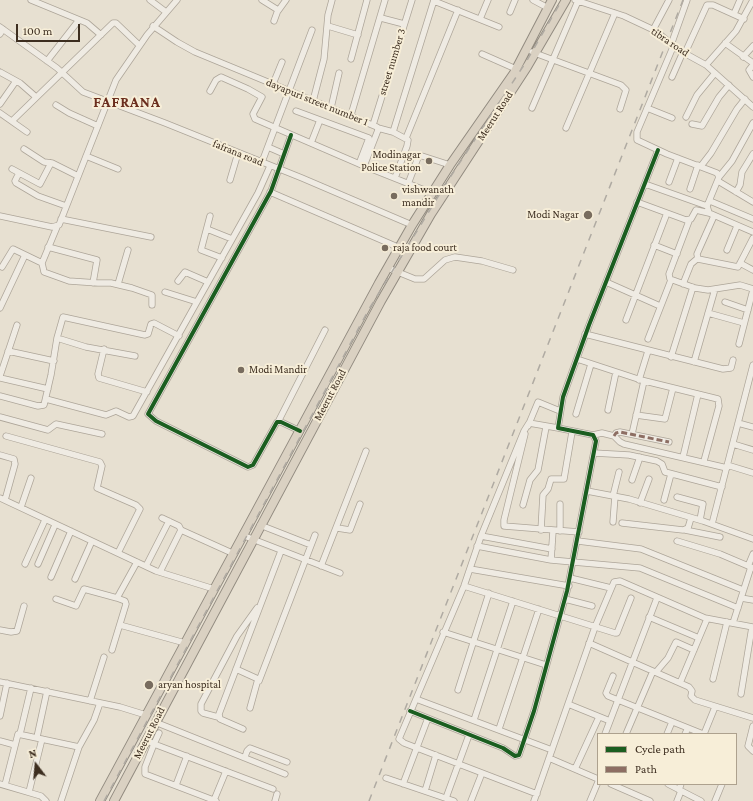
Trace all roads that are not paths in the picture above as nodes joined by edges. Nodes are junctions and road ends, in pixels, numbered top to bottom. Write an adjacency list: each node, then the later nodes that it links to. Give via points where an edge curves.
1 (32, 0): 33 (street)
2 (150, 0): 26 (street)
3 (177, 0): 26 (street)
4 (262, 0): 24 (street)
5 (286, 0): 24 (street)
6 (332, 0): 37 (street)
7 (368, 0): 43 (street)
8 (386, 0): 30 (street)
9 (412, 0): 35 (street, street number 3)
10 (488, 0): 31 (street)
11 (515, 0): 27 (street)
12 (533, 0): 22 (street)
13 (552, 0): 22 (highway, Meerut Road)
14 (566, 0): 49 (highway, Meerut Road)
15 (669, 0): 41 (street)
16 (687, 0): 46 (street)
17 (740, 0): 29 (street)
18 (753, 0): 25 (street)
19 (434, 1): 23 (street); 97 (street)
20 (576, 1): 28 (street, tibra road); 54 (street)
21 (716, 3): 29 (street); 50 (street, via 705,6)
22 (548, 8): 48 (highway, Meerut Road)
23 (458, 10): 31 (street); 99 (street)
24 (278, 11): 34 (street)
25 (751, 11): 32 (street)
26 (166, 12): 36 (street)
27 (510, 12)
28 (615, 13): 41 (street, tibra road); 64 (street)
29 (734, 14): 32 (street)
30 (381, 18): 35 (street); 85 (street)
31 (480, 19): 38 (street)
32 (744, 19): 44 (street)
33 (79, 20): 42 (street); 55 (street)
34 (274, 21)
35 (404, 24): 93 (street, street number 3)
36 (153, 26): 45 (street); 68 (street, dayapuri street number 1, via 191,50)
37 (328, 26): 43 (street); 75 (street, via 324,59)
38 (499, 27)
39 (1, 30): 55 (street, fafrana road)
40 (312, 30): 71 (street)
41 (653, 30): 46 (street, tibra road)
42 (101, 34): 45 (street, via 115,22); 61 (street)
43 (358, 35): 53 (street)
44 (725, 43): 52 (street); 58 (street)
45 (139, 45): 74 (street, via 116,80)
46 (672, 46): 50 (street, tibra road); 81 (street)
47 (753, 46): 52 (street)
48 (526, 50): 49 (street); 59 (highway, Meerut Road)
49 (535, 53): 54 (street); 165 (highway, Meerut Road, via 431,214)
50 (684, 53): 58 (street, tibra road); 65 (street)
51 (482, 54): 59 (street)
52 (743, 57): 57 (street)
53 (351, 58)
54 (553, 60): 64 (street); 80 (street)
55 (47, 61): 61 (street, fafrana road)
56 (282, 62): 68 (street)
57 (753, 64): 66 (street, via 749,70)
58 (706, 66): 63 (street, tibra road)
59 (516, 69): 112 (highway, Meerut Road)
60 (0, 72): 67 (street)
61 (62, 72): 72 (street); 74 (street, fafrana road, via 80,91)
62 (339, 73): 79 (street)
63 (715, 73): 69 (street, tibra road); 86 (street, via 697,95)
64 (590, 74): 82 (street, via 625,88 626,94); 94 (street)
65 (672, 77)
66 (753, 77)
67 (16, 81): 72 (street); 76 (street)
68 (273, 84): 71 (street, dayapuri street number 1)
69 (729, 86): 73 (street, tibra road); 91 (street, via 719,97 702,126)
70 (210, 91): 95 (street, via 216,80 221,78 260,96 261,101 253,118)
71 (290, 91): 75 (street, dayapuri street number 1); 95 (street)
72 (36, 97): 89 (street)
73 (745, 100): 78 (street, tibra road); 114 (street, via 732,117 712,153)
74 (108, 101): 92 (street); 104 (street, fafrana road)
75 (313, 101): 79 (street, dayapuri street number 1)
76 (0, 104)
77 (56, 106): 92 (street)
78 (753, 107)
79 (332, 108): 85 (street, dayapuri street number 1)
80 (532, 108)
81 (647, 108): 87 (street); 103 (street, via 637,140)
82 (620, 109)
83 (296, 111): 88 (street)
84 (0, 113): 89 (street)
85 (351, 115): 93 (street, dayapuri street number 1)
86 (686, 117)
87 (672, 118)
88 (320, 120): 100 (street); 111 (street, via 369,138)
89 (12, 121): 96 (street)
90 (753, 123): 121 (street, via 732,161)
91 (692, 124)
92 (98, 126): 107 (street)
93 (375, 126): 97 (street); 111 (street, dayapuri street number 1)
94 (566, 128)
95 (275, 129): 98 (street); 101 (street)
96 (27, 132)
97 (393, 132): 99 (street)
98 (291, 135): 100 (street); 105 (street)
99 (406, 138): 120 (street, via 408,143)
100 (310, 143): 111 (street)
101 (268, 147): 105 (street); 109 (street)
102 (24, 149): 110 (street, via 44,162)
103 (658, 150): 108 (street); 125 (street)
104 (238, 153): 109 (street, fafrana road); 122 (street)
105 (284, 154): 117 (street)
106 (753, 154): 128 (street, via 742,172 740,186)
107 (86, 156): 116 (street); 119 (street)
108 (678, 158): 114 (street); 123 (street)
109 (262, 162): 113 (street, fafrana road)
110 (51, 163): 118 (street, via 41,184); 119 (street)
111 (362, 165): 120 (street)
112 (450, 165): 124 (street, via 419,155); 129 (highway, Meerut Road)
113 (270, 166): 117 (street, fafrana road); 148 (street)
114 (700, 166): 121 (street, via 717,173); 126 (street)
115 (12, 169): 118 (street)
116 (118, 169)
117 (279, 170): 127 (street); 141 (street, fafrana road)
118 (19, 173): 133 (street, via 16,183 38,196)
119 (78, 176): 133 (street)
120 (395, 178): 124 (street)
121 (718, 179): 128 (street); 132 (street)
122 (230, 180)
123 (669, 182)
124 (408, 184): 129 (street)
125 (645, 184): 130 (street); 132 (street)
126 (690, 189)
127 (270, 192): 152 (street); 221 (street, via 148,414 163,425 248,467 253,465)
128 (736, 192): 131 (street)
129 (432, 193): 141 (highway, Meerut Road)
130 (637, 202): 134 (street); 169 (street)
131 (753, 202)
132 (709, 203): 135 (street); 139 (street)
133 (66, 206): 138 (street)
134 (667, 213): 140 (street); 149 (street)
135 (711, 215): 140 (street, via 696,210); 142 (street); 158 (street, via 697,254)
136 (0, 216): 143 (street)
137 (210, 216): 144 (street)
138 (61, 219): 143 (street); 146 (street)
139 (753, 219)
140 (689, 221): 155 (street)
141 (412, 225): 152 (highway, Meerut Road)
142 (737, 226): 145 (street); 154 (street)
143 (57, 227): 150 (street)
144 (207, 229): 148 (street); 157 (street, via 202,250)
145 (753, 232)
146 (151, 237)
147 (753, 238): 151 (street)
148 (232, 239): 157 (street)
149 (654, 245): 155 (street); 178 (street)
150 (48, 247): 159 (street); 170 (street, via 97,260)
151 (751, 247): 160 (street)
152 (400, 248): 162 (highway, Meerut Road)
153 (128, 250): 171 (street)
154 (727, 250)
155 (677, 254): 166 (street, via 669,274)
156 (25, 255): 159 (street); 161 (street, via 12,249); 184 (street)
157 (222, 258): 168 (street)
158 (698, 258): 160 (street, via 735,267); 172 (street, via 691,264)
159 (42, 263): 170 (street, via 42,268 47,274 69,281)
160 (740, 263): 164 (street)
161 (2, 266)
162 (388, 268): 165 (street); 177 (highway, Meerut Road)
163 (513, 270): 165 (street, via 482,261 455,257 445,260 424,279 415,279)
164 (753, 270)
165 (399, 272): 179 (highway, Meerut Road)
166 (671, 280): 172 (street); 183 (street)
167 (178, 281): 168 (street, via 185,272)
168 (208, 282): 180 (street)
169 (606, 282): 178 (street); 191 (street)
170 (93, 283): 171 (street)
171 (118, 284): 182 (street, via 152,294)
172 (683, 284): 173 (street)
173 (693, 287): 174 (street); 200 (street)
174 (715, 289): 175 (street, via 740,285); 186 (street)
175 (753, 290): 185 (street)
176 (165, 292): 180 (street)
177 (375, 292): 179 (highway); 227 (highway, Meerut Road)
178 (635, 294): 183 (street); 187 (street)
179 (384, 296): 270 (highway, Meerut Road)
180 (197, 302): 192 (street)
181 (726, 302): 185 (street)
182 (152, 305)
183 (660, 306): 194 (street)
184 (0, 308)
185 (748, 310): 188 (street)
186 (708, 313): 188 (street); 204 (street)
187 (626, 320)
188 (744, 323): 195 (street)
189 (17, 325): 197 (street)
190 (325, 330): 221 (street)
191 (585, 334): 198 (street); 201 (street)
192 (179, 336): 193 (street, via 154,324 151,324 148,334 145,335 66,317 61,320); 212 (street)
193 (57, 338): 196 (street, via 86,347); 203 (street)
194 (648, 339)
195 (739, 344)
196 (104, 349): 199 (street); 212 (street, via 99,378)
197 (8, 351): 203 (street); 208 (street)
198 (648, 351): 200 (street); 209 (street)
199 (135, 356)
200 (671, 356): 204 (street)
201 (577, 359): 205 (street); 217 (street)
202 (733, 360): 204 (street, via 731,368 727,369)
203 (54, 361): 211 (street)
204 (694, 362)
205 (591, 364): 207 (street); 218 (street)
206 (753, 365): 223 (street)
207 (616, 372): 209 (street); 216 (street)
208 (0, 377): 211 (street)
209 (642, 380): 210 (street); 219 (street)
210 (674, 388): 213 (street); 219 (street, via 665,419)
211 (48, 389): 215 (street)
212 (147, 392): 215 (street, via 131,417 116,411 106,415)
213 (698, 394): 241 (street); 242 (street, via 719,401)
214 (0, 396): 215 (street, via 38,406 44,405)
215 (46, 399)
216 (608, 410)
217 (560, 411): 222 (street, via 538,402); 226 (street)
218 (576, 414)
219 (636, 415): 230 (street)
220 (0, 417): 229 (street, via 48,430 56,424)
221 (278, 422): 227 (street)
222 (529, 423): 225 (street); 273 (street, via 504,523 506,528); 281 (street)
223 (738, 423): 224 (street); 235 (street)
224 (753, 426)
225 (546, 428): 226 (street); 259 (street, via 538,470 530,480)
226 (558, 428): 228 (street)
227 (300, 431): 279 (highway, Meerut Road)
228 (572, 432): 231 (street); 273 (street, via 564,479 551,479 543,495)
229 (102, 434)
230 (632, 434): 233 (street, via 617,432); 234 (street)
231 (593, 435): 233 (street, via 602,433); 238 (street, via 596,441)
232 (6, 436): 292 (street, via 100,462 102,466 97,488 140,509)
233 (614, 436): 241 (street, via 624,444)
234 (669, 442)
235 (732, 444): 236 (street); 243 (street)
236 (753, 450)
237 (366, 451): 271 (street)
238 (594, 453): 240 (street); 251 (street)
239 (0, 455): 254 (street, via 14,460 16,464)
240 (640, 457): 246 (street, via 660,462 663,470); 249 (street)
241 (683, 457): 242 (street)
242 (704, 461): 243 (street)
243 (727, 466): 245 (street); 250 (street)
244 (619, 472): 252 (street)
245 (753, 473)
246 (671, 474): 250 (street); 255 (street)
247 (31, 478): 260 (street)
248 (649, 479): 256 (street)
249 (632, 480)
250 (722, 487): 269 (street)
251 (587, 491): 252 (street); 278 (street)
252 (614, 496): 256 (street); 266 (street)
253 (678, 497): 264 (street, via 703,504)
254 (3, 499): 260 (street)
255 (664, 500)
256 (640, 503): 262 (street)
257 (360, 504): 271 (street, via 350,530)
258 (560, 504): 277 (street)
259 (523, 505)
260 (21, 507): 263 (street)
261 (162, 518): 265 (street)
262 (691, 518): 264 (street); 274 (street)
263 (45, 520): 268 (street); 299 (street)
264 (700, 520): 269 (street)
265 (169, 521): 272 (street); 301 (street)
266 (613, 522)
267 (622, 523): 274 (street)
268 (55, 524): 275 (street); 300 (street)
269 (712, 524): 284 (street)
270 (260, 525): 283 (highway, Meerut Road); 288 (street)
271 (337, 528): 302 (street)
272 (181, 530): 293 (street); 305 (street)
273 (541, 530): 276 (street)
274 (686, 530): 282 (street)
275 (71, 531): 285 (street); 307 (street)
276 (553, 531): 277 (street); 290 (street)
277 (560, 531): 278 (street)
278 (579, 532): 286 (street)
279 (242, 535): 283 (street); 293 (highway, Meerut Road)
280 (315, 535): 288 (street)
281 (481, 536): 289 (street); 290 (street)
282 (720, 537)
283 (253, 539): 291 (street); 378 (highway, Meerut Road)
284 (753, 539)
285 (92, 541): 292 (street); 309 (street)
286 (578, 541): 298 (street); 314 (street, via 641,549)
287 (677, 541): 303 (street)
288 (311, 546): 295 (street)
289 (477, 546): 296 (street); 304 (street)
290 (552, 549): 296 (street)
291 (281, 551): 295 (street); 324 (street)
292 (118, 553): 297 (street)
293 (232, 553): 313 (highway, Meerut Road)
294 (753, 554): 303 (street)
295 (305, 560): 302 (street); 353 (street)
296 (551, 560): 298 (street)
297 (137, 562): 301 (street); 316 (street)
298 (573, 562): 308 (street); 327 (street, via 640,568)
299 (25, 564)
300 (38, 564)
301 (146, 566): 305 (street)
302 (321, 566): 306 (street)
303 (751, 567): 314 (street)
304 (470, 569): 310 (street); 311 (street)
305 (160, 572): 313 (street)
306 (340, 573)
307 (51, 577)
308 (570, 578): 311 (street); 312 (street)
309 (75, 579)
310 (464, 586): 315 (street); 337 (street)
311 (569, 586): 321 (street)
312 (611, 588): 318 (street, via 617,581); 334 (street)
313 (214, 589): 340 (highway, Meerut Road)
314 (744, 590): 319 (street)
315 (489, 593): 323 (street); 339 (street)
316 (117, 598): 320 (street, via 84,589 76,606); 333 (street, via 126,602)
317 (631, 598): 334 (street, via 617,633)
318 (657, 598): 330 (street); 331 (street)
319 (741, 598): 322 (street); 327 (street)
320 (56, 599)
321 (565, 599): 326 (street); 329 (street)
322 (753, 600)
323 (513, 601): 328 (street); 342 (street)
324 (260, 604): 349 (street); 372 (street, via 237,636 201,704 200,711)
325 (24, 606): 336 (street, via 17,632)
326 (592, 606)
327 (738, 608): 332 (street)
328 (538, 609): 329 (street); 346 (street)
329 (560, 616): 334 (street); 348 (street)
330 (649, 617): 338 (street); 347 (street)
331 (706, 619): 332 (street); 338 (street)
332 (730, 622): 335 (street); 352 (street)
333 (120, 625): 340 (street); 343 (street)
334 (595, 627): 341 (street)
335 (753, 627): 360 (street)
336 (0, 630)
337 (443, 632): 339 (street); 361 (street)
338 (699, 638): 344 (street)
339 (473, 641): 342 (street); 358 (street)
340 (185, 643): 370 (highway, Meerut Road)
341 (590, 643): 347 (street); 365 (street)
342 (497, 649): 346 (street); 376 (street)
343 (112, 650)
344 (694, 650): 350 (street, via 676,642 668,658); 356 (street)
345 (104, 657): 363 (street)
346 (523, 657): 348 (street); 382 (street)
347 (633, 662): 350 (street); 362 (street)
348 (546, 665): 393 (street)
349 (236, 670): 353 (street); 372 (street)
350 (654, 672): 356 (street); 368 (street)
351 (613, 676): 362 (street, via 606,693)
352 (713, 679)
353 (259, 681): 367 (street)
354 (0, 682): 355 (street)
355 (7, 683): 357 (street); 371 (street)
356 (680, 683): 366 (street, via 691,688 692,698)
357 (31, 688): 359 (street); 390 (street)
358 (458, 690)
359 (47, 692): 363 (street); 392 (street)
360 (741, 694)
361 (416, 699): 369 (street); 376 (street)
362 (618, 700): 368 (street); 377 (street)
363 (90, 701): 364 (street)
364 (100, 703): 370 (street); 398 (street)
365 (568, 704): 373 (street); 400 (street)
366 (715, 707): 375 (street); 389 (street)
367 (250, 708)
368 (638, 708): 379 (street); 386 (street)
369 (410, 711): 374 (street); 399 (street, via 400,740)
370 (146, 715): 429 (highway, Meerut Road)
371 (0, 716)
372 (218, 717): 381 (street)
373 (599, 717): 377 (street); 408 (street)
374 (428, 718): 391 (street); 399 (street)
375 (753, 718)
376 (474, 720): 382 (street)
377 (610, 721): 385 (street)
378 (155, 722): 394 (highway, Meerut Road); 404 (street)
379 (672, 722): 383 (street); 387 (street)
380 (753, 726): 401 (street, via 748,742 749,749)
381 (243, 729)
382 (499, 729): 393 (street)
383 (687, 731): 388 (street)
384 (159, 733): 396 (street)
385 (605, 733)
386 (626, 733)
387 (667, 733)
388 (698, 733)
389 (704, 733)
390 (20, 734): 392 (street); 397 (street)
391 (469, 734): 393 (street, via 503,748 515,756 519,755); 407 (street)
392 (40, 738): 398 (street); 423 (street)
393 (524, 739): 400 (street)
394 (146, 740): 396 (street); 430 (highway, Meerut Road)
395 (0, 741): 397 (street)
396 (154, 744): 403 (street); 419 (street, via 144,772)
397 (15, 745): 414 (street)
398 (79, 747): 428 (street)
399 (418, 748): 402 (street); 415 (street)
400 (552, 750): 405 (street)
401 (753, 751)
402 (436, 755): 407 (street); 422 (street)
403 (187, 756): 409 (street); 419 (street)
404 (245, 757): 406 (street, via 250,748); 411 (street)
405 (549, 758): 408 (street); 425 (street)
406 (287, 762)
407 (458, 763): 410 (street); 426 (street)
408 (575, 768): 413 (street)
409 (226, 771): 421 (street); 431 (street)
410 (482, 773): 425 (street); 434 (street)
411 (285, 774)
412 (386, 778): 415 (street)
413 (597, 778)
414 (2, 784): 423 (street)
415 (403, 784): 422 (street)
416 (597, 784): 436 (street)
417 (613, 785): 437 (street)
418 (722, 785): 440 (street)
419 (176, 786): 431 (street)
420 (680, 788): 438 (street); 439 (street)
421 (273, 789)
422 (425, 791): 426 (street)
423 (29, 792): 427 (street, via 41,796)
424 (277, 794): 432 (street)
425 (536, 794): 435 (street)
426 (446, 798): 433 (street)
427 (46, 801)
428 (61, 801)
429 (100, 801)
430 (114, 801)
431 (215, 801)
432 (275, 801)
433 (454, 801)
434 (471, 801)
435 (534, 801)
436 (590, 801)
437 (650, 801)
438 (677, 801)
439 (700, 801)
440 (715, 801)

